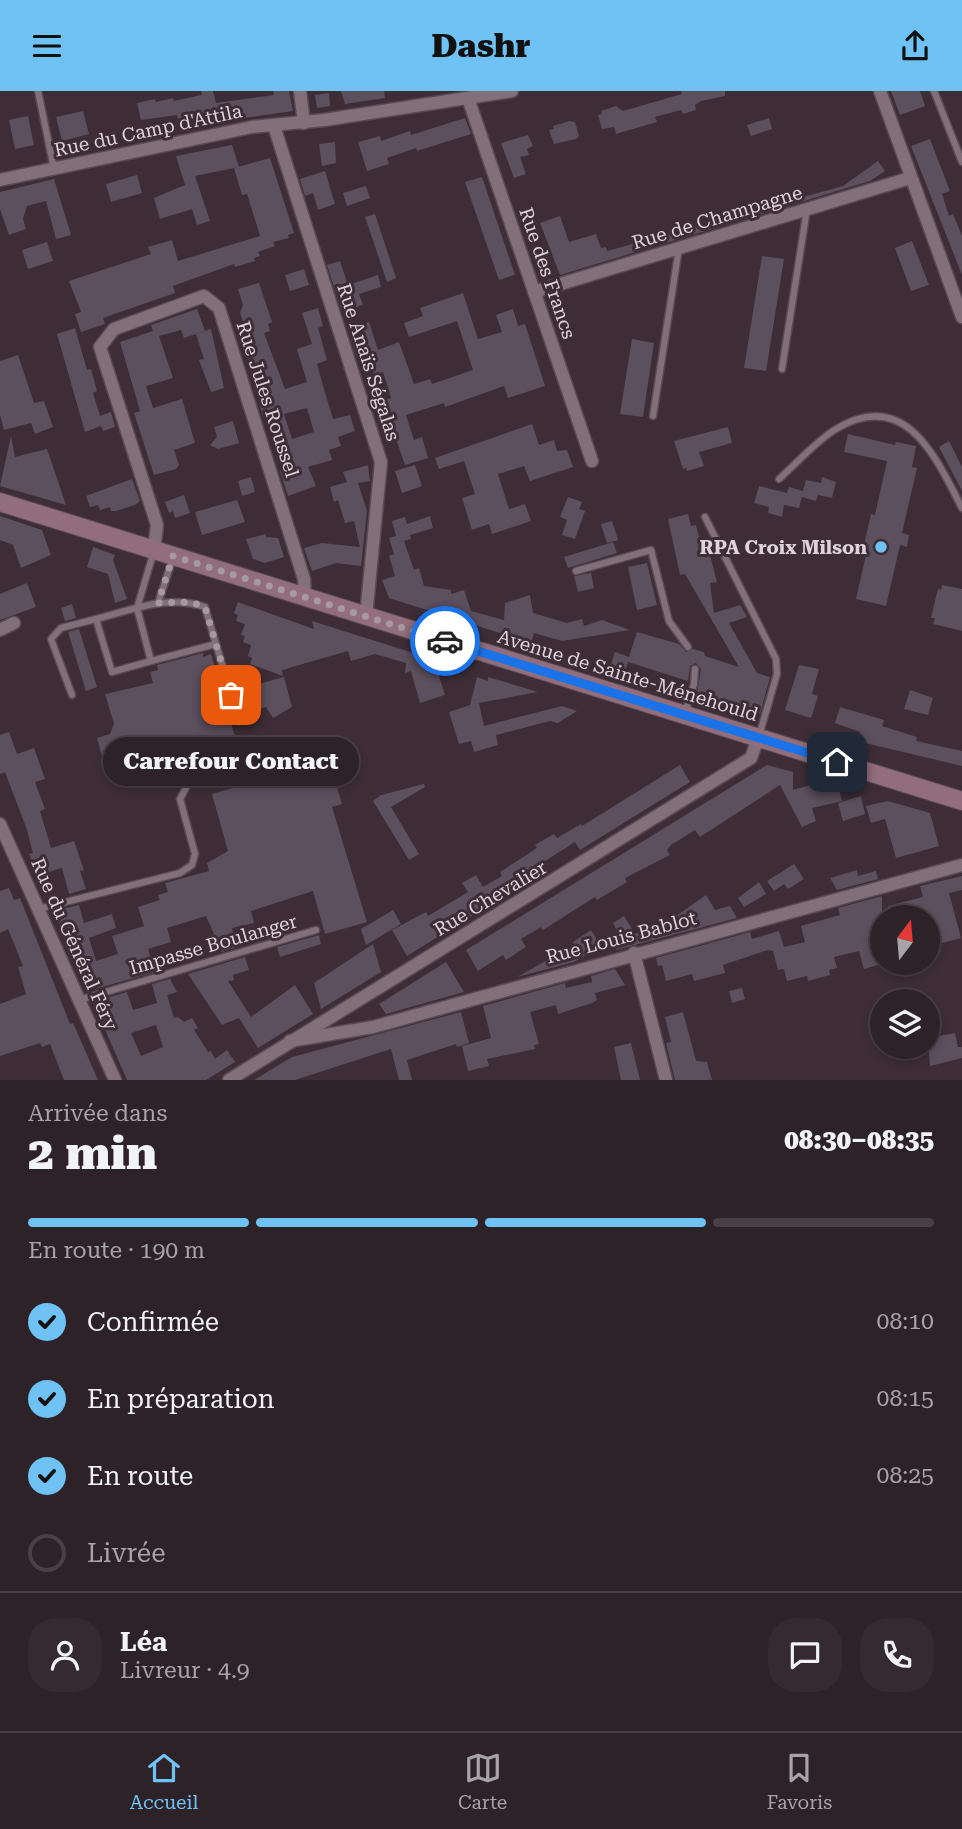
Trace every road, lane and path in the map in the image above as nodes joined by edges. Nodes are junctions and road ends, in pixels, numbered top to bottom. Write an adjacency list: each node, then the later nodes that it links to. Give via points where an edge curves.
1 (38, 91): 10 (lane)
2 (300, 91): 7 (street)
3 (512, 91): 6 (street, Rue du Camp d'Attila)
4 (880, 91): 11 (street)
5 (934, 91): 9 (lane)
6 (468, 98): 7 (street, Rue du Camp d'Attila); 15 (street, Rue des Francs)
7 (304, 123): 8 (street, Rue du Camp d'Attila)
8 (274, 126): 10 (street, Rue du Camp d'Attila, via 127,151); 30 (street, Rue Anaïs Ségalas, via 381,462)
9 (962, 162)
10 (54, 169): 12 (street, Rue du Camp d'Attila)
11 (910, 179): 13 (street, Rue de Champagne); 16 (street)
12 (0, 180)
13 (807, 209): 14 (street, Rue de Champagne); 17 (lane)
14 (679, 248): 15 (street, Rue de Champagne); 18 (lane)
15 (534, 292): 19 (street, Rue des Francs)
16 (962, 317)
17 (782, 369)
18 (653, 416)
19 (592, 461)
20 (779, 479): 22 (lane, via 836,429 870,417 894,420 915,430 932,451)
21 (0, 502): 24 (main road, Avenue de Sainte-Ménehould)
22 (962, 508)
23 (705, 517): 41 (lane, via 776,659 777,674)
24 (155, 550): 25 (main road, Avenue de Sainte-Ménehould); 27 (street, Rue Jules Roussel, via 157,524 100,347 114,329 204,296 219,308 304,579); 29 (lane)
25 (173, 556): 27 (main road, Avenue de Sainte-Ménehould); 28 (lane)
26 (576, 571): 35 (lane, via 651,550 669,621)
27 (305, 597): 30 (main road, Avenue de Sainte-Ménehould)
28 (158, 603): 29 (lane); 34 (lane, via 191,602 205,607)
29 (137, 608): 31 (lane); 36 (lane)
30 (366, 616): 39 (main road, Avenue de Sainte-Ménehould)
31 (96, 619): 36 (lane, via 112,672); 38 (lane, via 61,628 51,639)
32 (14, 622): 33 (street)
33 (0, 630)
34 (216, 643): 36 (lane); 40 (lane)
35 (688, 647)
36 (151, 661)
37 (695, 669): 39 (lane)
38 (72, 695)
39 (684, 715): 41 (main road, Avenue de Sainte-Ménehould)
40 (239, 721)
41 (758, 738): 43 (main road, Avenue de Sainte-Ménehould); 50 (street, Rue Chevalier, via 751,758)
42 (301, 753): 46 (lane, via 188,784 180,799 195,854 192,865 180,873)
43 (960, 796)
44 (0, 824): 46 (street, Rue du Général Féry)
45 (962, 865): 48 (street, Rue Louis Bablot)
46 (38, 909): 49 (street, Rue du Général Féry)
47 (316, 930): 49 (lane, Impasse Boulanger)
48 (634, 953): 50 (street, Rue Louis Bablot, via 373,1027); 53 (street)
49 (79, 1000): 51 (street, Rue du Général Féry)
50 (290, 1041): 52 (street, Rue Chevalier)
51 (115, 1080)
52 (229, 1080)
53 (666, 1080)

